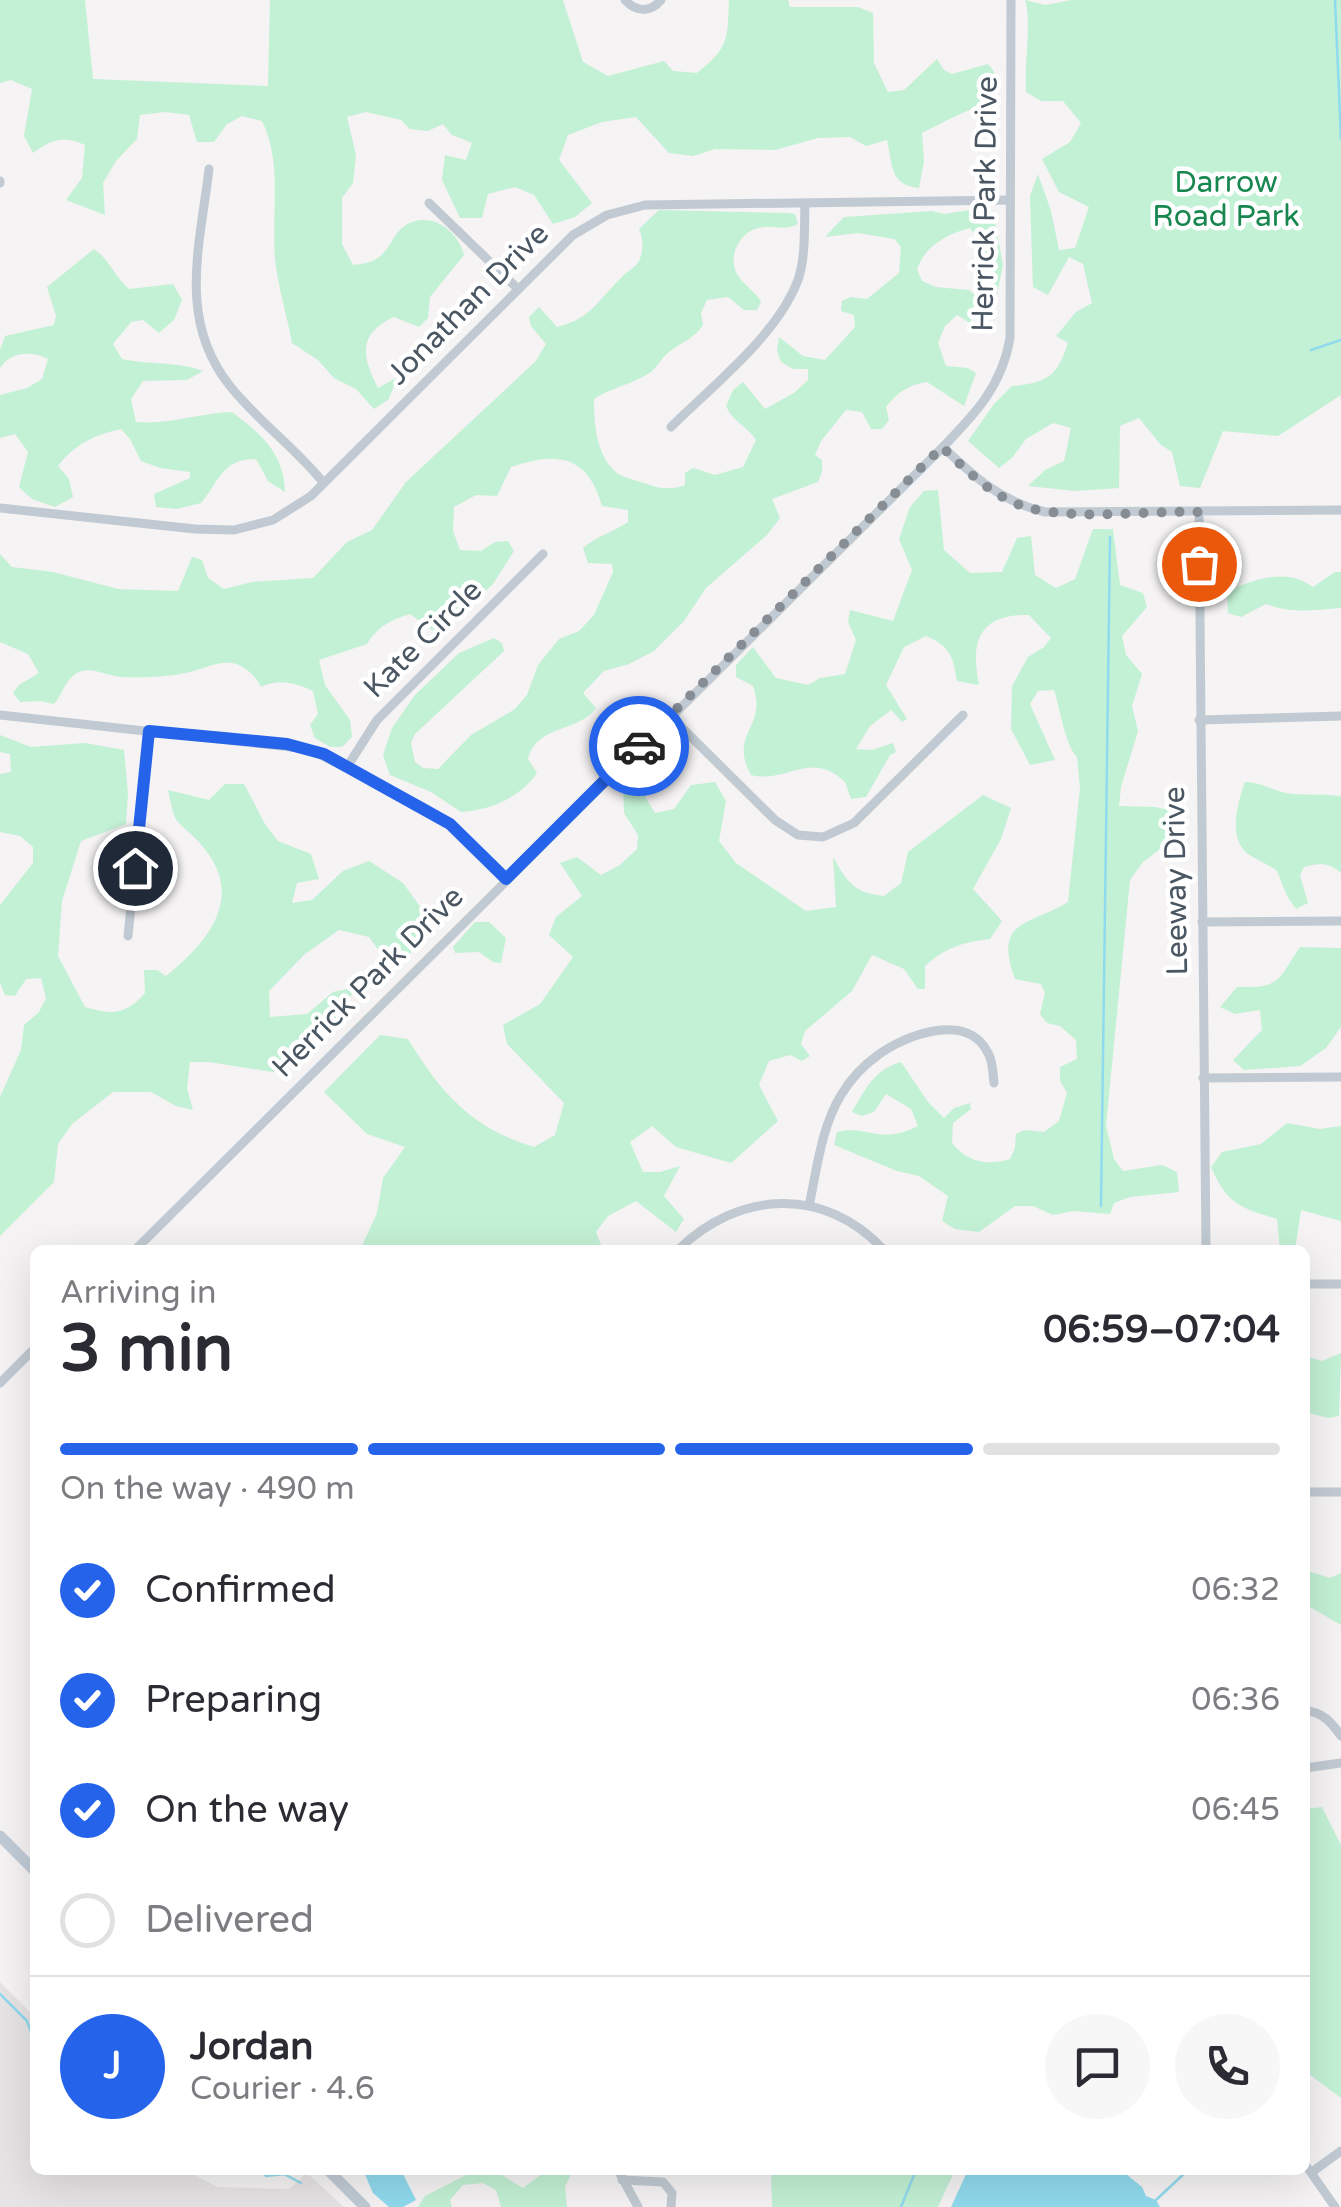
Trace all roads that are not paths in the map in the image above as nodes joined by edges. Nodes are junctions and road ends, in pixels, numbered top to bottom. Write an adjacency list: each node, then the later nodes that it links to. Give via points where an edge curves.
1 (625, 0): 2 (street, via 642,10)
2 (661, 0)
3 (1011, 0): 5 (street, Herrick Park Drive)
4 (209, 169): 11 (street, via 196,287 201,334 231,388)
5 (1010, 200): 7 (street, Jonathan Drive); 10 (street, Herrick Park Drive, via 1007,355 990,394)
6 (429, 203): 8 (street)
7 (805, 203): 8 (street, Jonathan Drive, via 622,210 585,226); 9 (street, via 801,266 786,304)
8 (517, 288): 11 (street, Jonathan Drive)
9 (671, 427)
10 (942, 447): 14 (street, via 986,486 1028,508); 18 (street, Herrick Park Drive)
11 (322, 481): 12 (street, Jonathan Drive, via 284,514 234,530)
12 (0, 508)
13 (1341, 510): 14 (street)
14 (1199, 512): 20 (street, Leeway Drive)
15 (543, 554): 22 (street, Kate Circle, via 377,720)
16 (0, 715): 21 (street)
17 (963, 715): 18 (street, via 854,823 823,837 798,835 775,820)
18 (670, 716): 23 (street, Herrick Park Drive)
19 (1341, 716): 20 (street)
20 (1199, 720): 24 (street, Leeway Drive)
21 (149, 731): 22 (street, via 287,744); 26 (street)
22 (347, 767): 23 (street, via 450,824)
23 (506, 879): 31 (street, Herrick Park Drive)
24 (1202, 922): 25 (street); 28 (street, Leeway Drive)
25 (1341, 922)
26 (128, 936)
27 (1341, 1077): 28 (street)
28 (1203, 1078): 34 (street, Leeway Drive)
29 (994, 1083): 30 (street, via 988,1052 963,1032 912,1037 875,1056 832,1114)
30 (809, 1206): 32 (street, via 743,1208); 33 (street, via 852,1223)
31 (140, 1245)
32 (684, 1245)
33 (878, 1245)
34 (1206, 1245)
35 (1310, 1284): 36 (street)
36 (1341, 1284)
37 (30, 1353): 38 (street)
38 (0, 1382)
39 (1310, 1492): 40 (street)
40 (1341, 1492)
41 (1310, 1711): 42 (street)
42 (1341, 1736)
43 (1341, 1763): 44 (street)
44 (1310, 1767)
45 (0, 1836): 46 (street)
46 (30, 1866)
47 (1341, 2151): 48 (street)
48 (1310, 2167)
49 (1310, 2171): 55 (street)
50 (333, 2175): 52 (street)
51 (620, 2175): 53 (street); 54 (street, via 664,2182 672,2193)
52 (365, 2207)
53 (638, 2207)
54 (670, 2207)
55 (1335, 2207)

